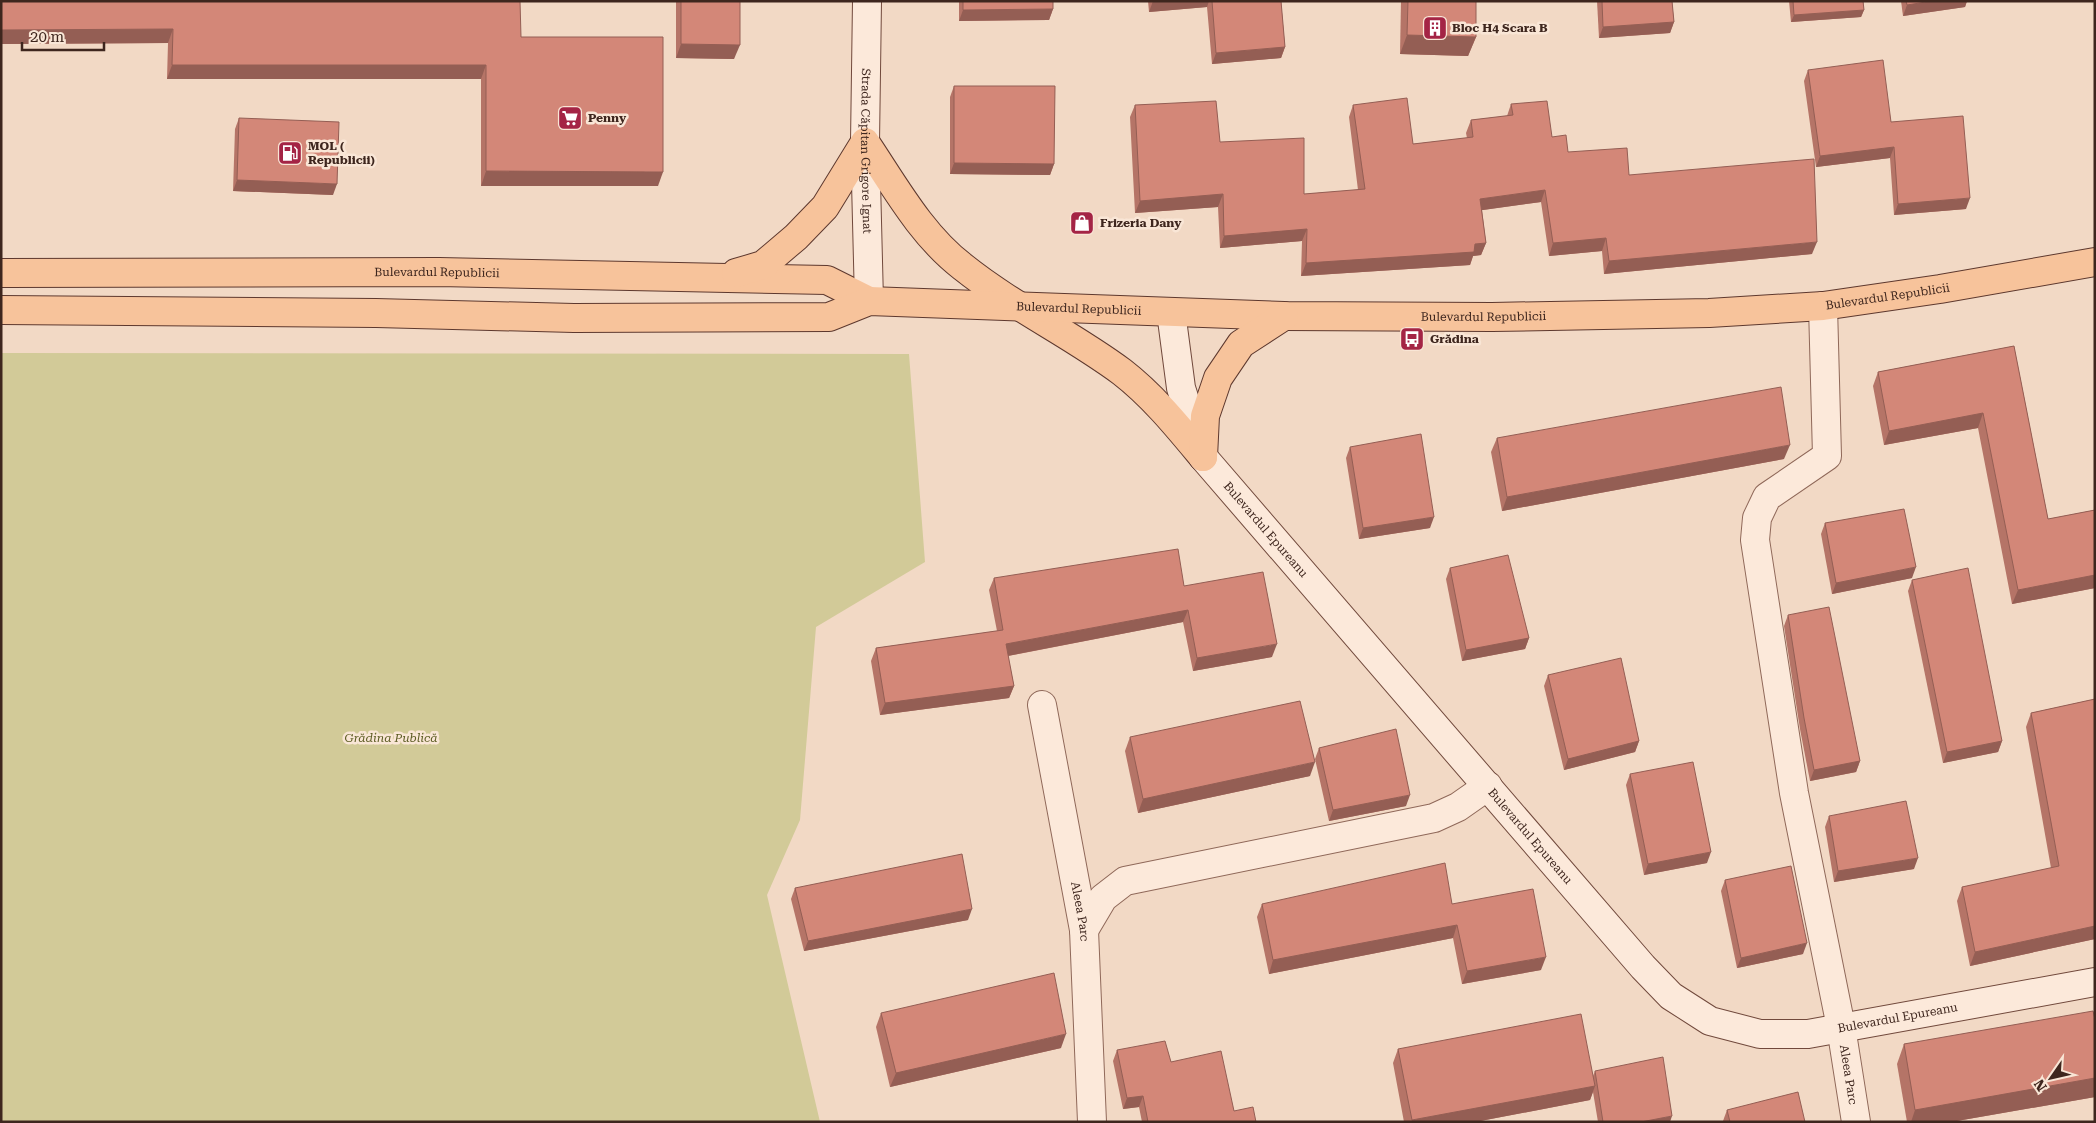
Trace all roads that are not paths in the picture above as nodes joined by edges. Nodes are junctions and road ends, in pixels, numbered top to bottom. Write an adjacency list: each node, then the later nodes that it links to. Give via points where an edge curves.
1 (867, 1): 2 (street, Strada Căpitan Grigore Ignat)
2 (865, 142): 5 (main road, via 825,207 796,237 763,265); 6 (street, Strada Căpitan Grigore Ignat); 8 (main road, via 926,230 962,266)
3 (2095, 262): 7 (main road, Bulevardul Republicii, via 1940,290)
4 (1, 273): 5 (main road, Bulevardul Republicii, via 439,272)
5 (718, 279): 6 (main road, Bulevardul Republicii, via 827,280)
6 (869, 301): 8 (main road, Bulevardul Republicii); 9 (main road, Bulevardul Republicii, via 829,317 574,318)
7 (1823, 306): 11 (main road, Bulevardul Republicii, via 1501,317); 17 (street, Aleea Parc, via 1827,456 1767,497 1757,518 1755,540 1794,793)
8 (1019, 307): 10 (main road, Bulevardul Republicii); 12 (main road, via 1123,373 1166,413)
9 (1, 310)
10 (1171, 312): 11 (main road, Bulevardul Republicii); 12 (street, Bulevardul Epureanu, via 1181,388)
11 (1284, 316): 12 (main road, via 1241,344 1218,378 1205,416)
12 (1203, 457): 14 (street, Bulevardul Epureanu)
13 (1042, 705): 15 (street, Aleea Parc)
14 (1488, 786): 15 (street, via 1458,807 1434,818 1125,881 1103,898); 17 (street, Bulevardul Epureanu, via 1671,996 1710,1021 1760,1034 1808,1034)
15 (1084, 930): 18 (street, Aleea Parc)
16 (2095, 982): 17 (street, Bulevardul Epureanu)
17 (1841, 1028): 19 (street, Aleea Parc)
18 (1092, 1122)
19 (1856, 1122)

